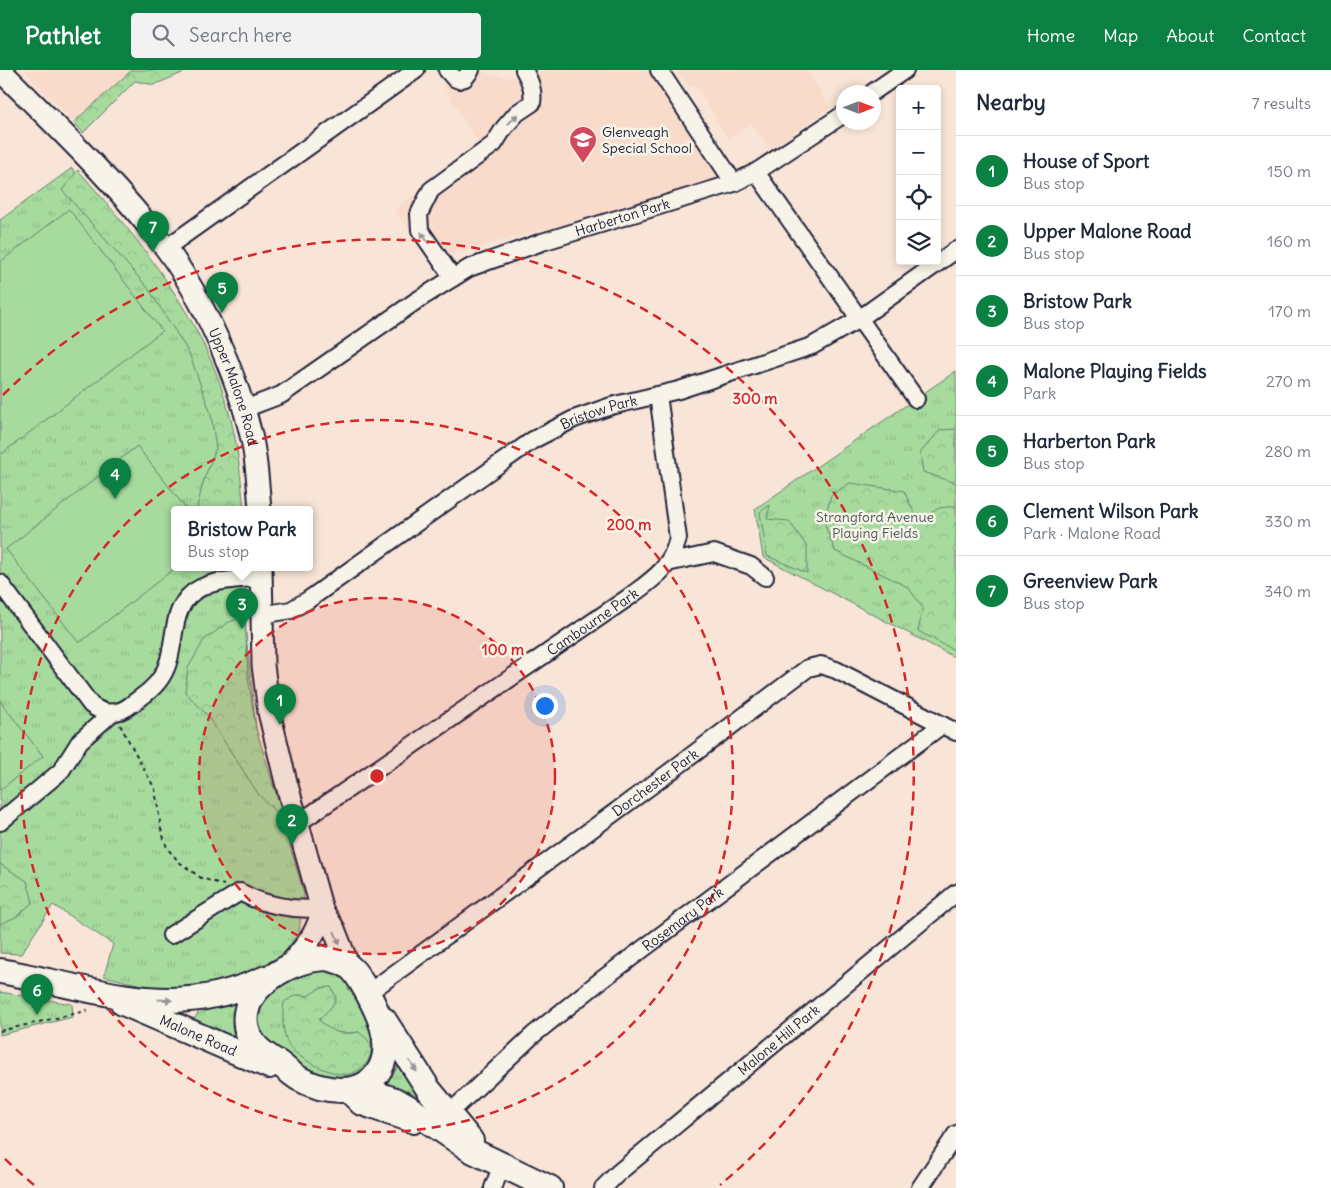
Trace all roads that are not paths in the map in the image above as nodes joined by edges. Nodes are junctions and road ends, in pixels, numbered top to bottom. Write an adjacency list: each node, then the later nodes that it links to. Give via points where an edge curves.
1 (0, 70): 12 (main road, Upper Malone Road, via 73,142)
2 (416, 70): 12 (street)
3 (471, 70): 7 (street, via 459,80)
4 (524, 70): 14 (street, one-way to 4, via 420,230 418,214 431,190 494,144 517,113 532,103 534,95)
5 (659, 70): 11 (street)
6 (905, 70): 8 (street)
7 (448, 72)
8 (881, 86)
9 (836, 119): 10 (street, Harberton Park)
10 (756, 172): 11 (street, Harberton Park); 15 (street)
11 (734, 183): 14 (street, Harberton Park, via 542,242 469,268)
12 (166, 248): 18 (main road, Upper Malone Road, via 211,326)
13 (956, 250): 15 (street, Bristow Park)
14 (453, 278): 18 (street, Harberton Park, via 281,395)
15 (859, 319): 16 (street, Bristow Park, via 812,346); 17 (street)
16 (658, 395): 20 (street, Cambourne Park, via 678,538); 24 (street, Bristow Park, via 574,419 533,440 308,600 291,610)
17 (916, 399)
18 (244, 409): 19 (main road, Upper Malone Road, via 258,474)
19 (260, 506)
20 (667, 563): 22 (street, via 714,553 751,566); 28 (street, Cambourne Park, via 661,572 629,597)
21 (261, 573): 24 (main road); 25 (street, via 204,586 188,597 178,615 164,674 146,694 126,709)
22 (765, 577)
23 (0, 583): 25 (street, via 91,705 97,710)
24 (261, 615): 28 (main road, via 269,712)
25 (112, 713): 27 (street, via 80,741 61,771)
26 (949, 729): 36 (street, Dorchester Park, via 836,670 820,665 808,668); 39 (street, Rosemary Park, via 600,981)
27 (0, 822)
28 (297, 824): 30 (main road)
29 (956, 893): 44 (street, Malone Hill Park, via 717,1089)
30 (322, 909): 31 (street, via 284,906 240,892); 32 (main road, one-way to 32); 33 (main road, via 311,940)
31 (172, 935)
32 (349, 967): 33 (highway, via 326,958 304,961); 36 (highway)
33 (283, 969): 35 (highway, Malone Road, one-way to 33, via 188,1000 245,987); 37 (highway, via 257,989 250,999 246,1010 246,1029 257,1048)
34 (0, 971): 35 (highway, Malone Road, via 50,980)
35 (94, 998): 37 (highway, Malone Road)
36 (373, 1002): 38 (highway, via 383,1029 384,1055 378,1073 371,1080); 39 (highway, one-way to 39, via 429,1090)
37 (298, 1078): 38 (highway)
38 (343, 1090): 39 (highway, via 395,1100); 39 (street, via 359,1106 398,1120 414,1125)
39 (435, 1119): 41 (highway)
40 (956, 1134): 45 (street)
41 (493, 1160): 42 (street); 43 (highway)
42 (493, 1188)
43 (550, 1188)
44 (603, 1188)
45 (920, 1188)

